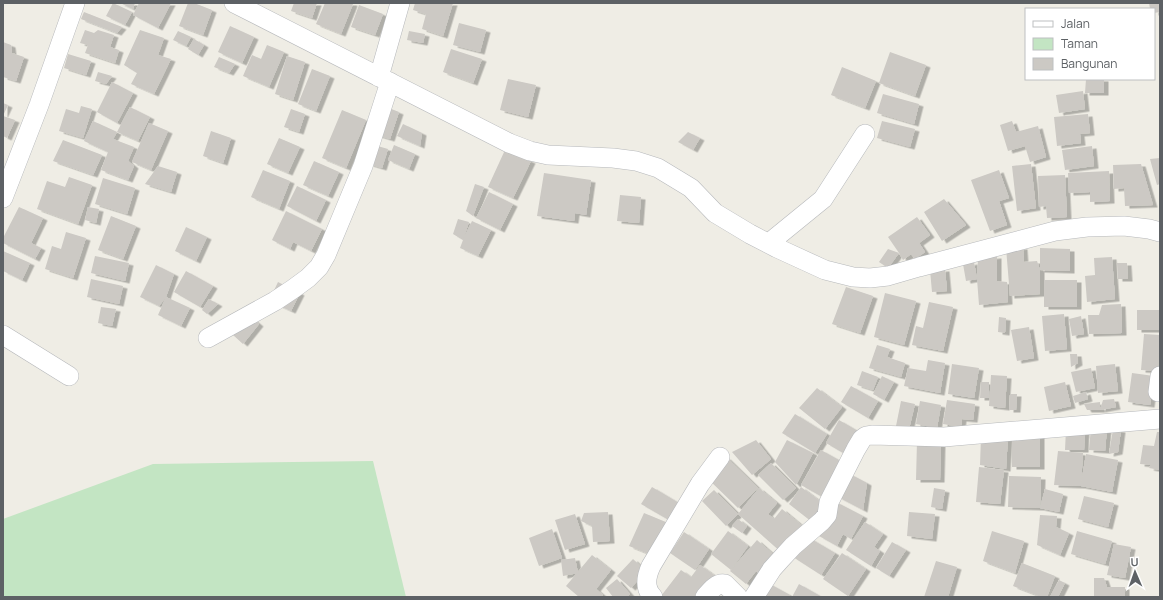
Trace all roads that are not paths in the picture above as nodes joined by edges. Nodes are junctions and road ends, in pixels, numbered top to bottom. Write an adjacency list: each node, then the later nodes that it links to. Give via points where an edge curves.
1 (75, 3): 6 (street, via 37,112)
2 (234, 3): 4 (street)
3 (400, 3): 4 (street)
4 (384, 80): 8 (street, via 530,151 548,155 636,161 658,168 691,188 715,213); 10 (street, via 363,166 326,256 319,267 293,290)
5 (865, 134): 8 (street, via 823,199)
6 (3, 198)
7 (1160, 232): 8 (street, via 1124,226 1055,231 888,276 870,278 853,277 826,270)
8 (773, 246)
9 (3, 335): 11 (street)
10 (208, 338)
11 (68, 376)
12 (1160, 419): 17 (street, via 944,437 866,436 856,448 841,476 829,502 827,514 780,559)
13 (720, 457): 14 (street, via 700,484 650,566 646,586)
14 (653, 597)
15 (705, 597): 16 (street, via 722,583)
16 (738, 597)
17 (754, 597)

